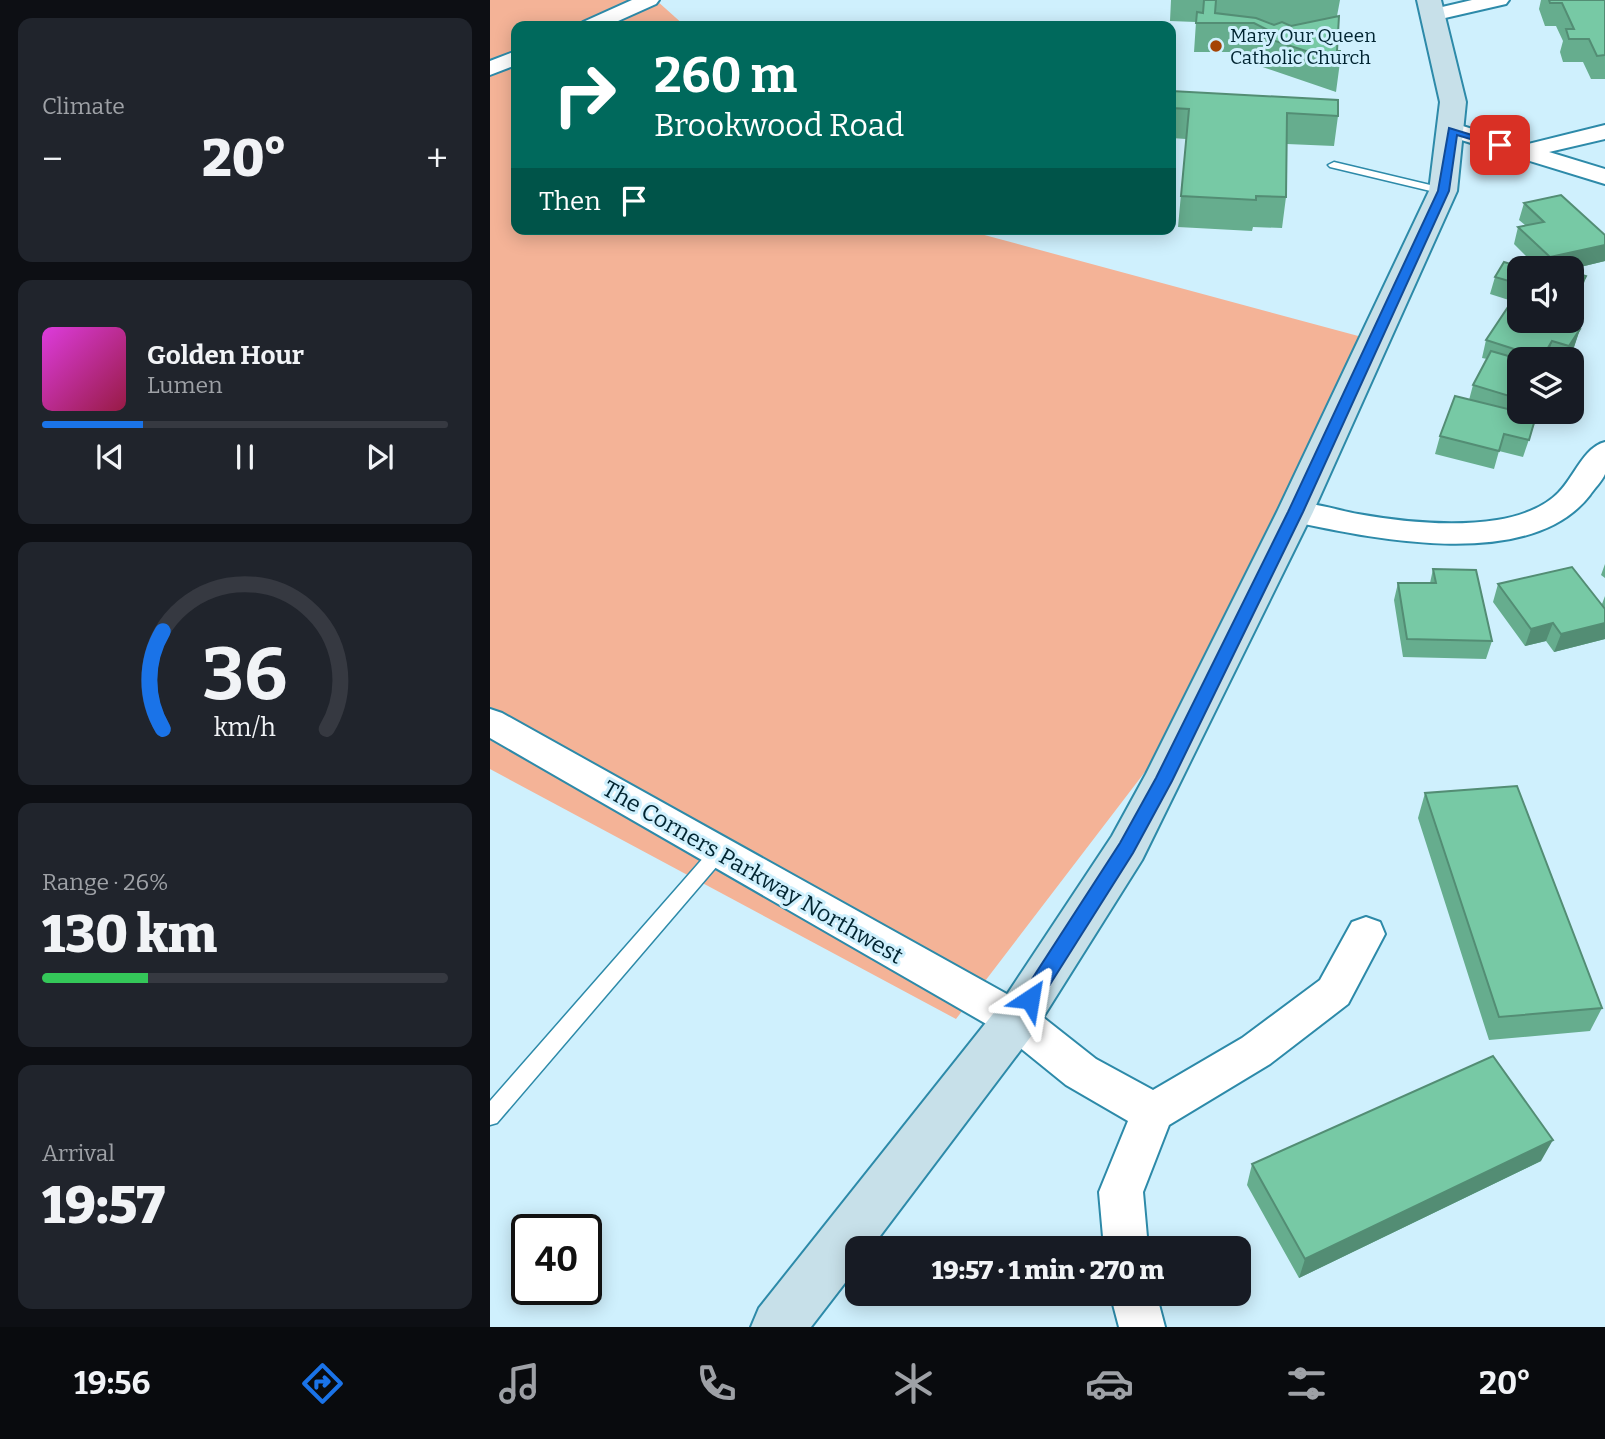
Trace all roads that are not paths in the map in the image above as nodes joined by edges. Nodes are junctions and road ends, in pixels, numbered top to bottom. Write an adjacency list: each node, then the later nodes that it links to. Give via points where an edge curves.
1 (649, 0): 4 (street)
2 (1499, 0): 3 (street)
3 (1430, 7): 7 (street, via 1453,102)
4 (601, 21)
5 (511, 59): 6 (street)
6 (490, 69)
7 (1453, 130): 9 (street); 12 (street)
8 (1605, 132): 9 (street)
9 (1522, 152): 11 (street)
10 (1334, 164): 12 (lane)
11 (1605, 177)
12 (1443, 191): 14 (street)
13 (1605, 451): 14 (street, via 1559,508 1520,524 1472,533 1432,534 1378,529)
14 (1295, 512): 18 (street, via 1127,848)
15 (490, 722): 16 (street, The Corners Parkway Northwest)
16 (718, 853): 18 (street, The Corners Parkway Northwest); 20 (lane)
17 (1366, 934): 19 (street, via 1334,992 1256,1051)
18 (1016, 1020): 19 (street, The Corners Parkway Northwest, via 1081,1072); 23 (street)
19 (1153, 1112): 21 (street, via 1121,1192)
20 (490, 1116)
21 (1125, 1236)
22 (1136, 1306): 24 (street)
23 (778, 1327)
24 (1142, 1327)

